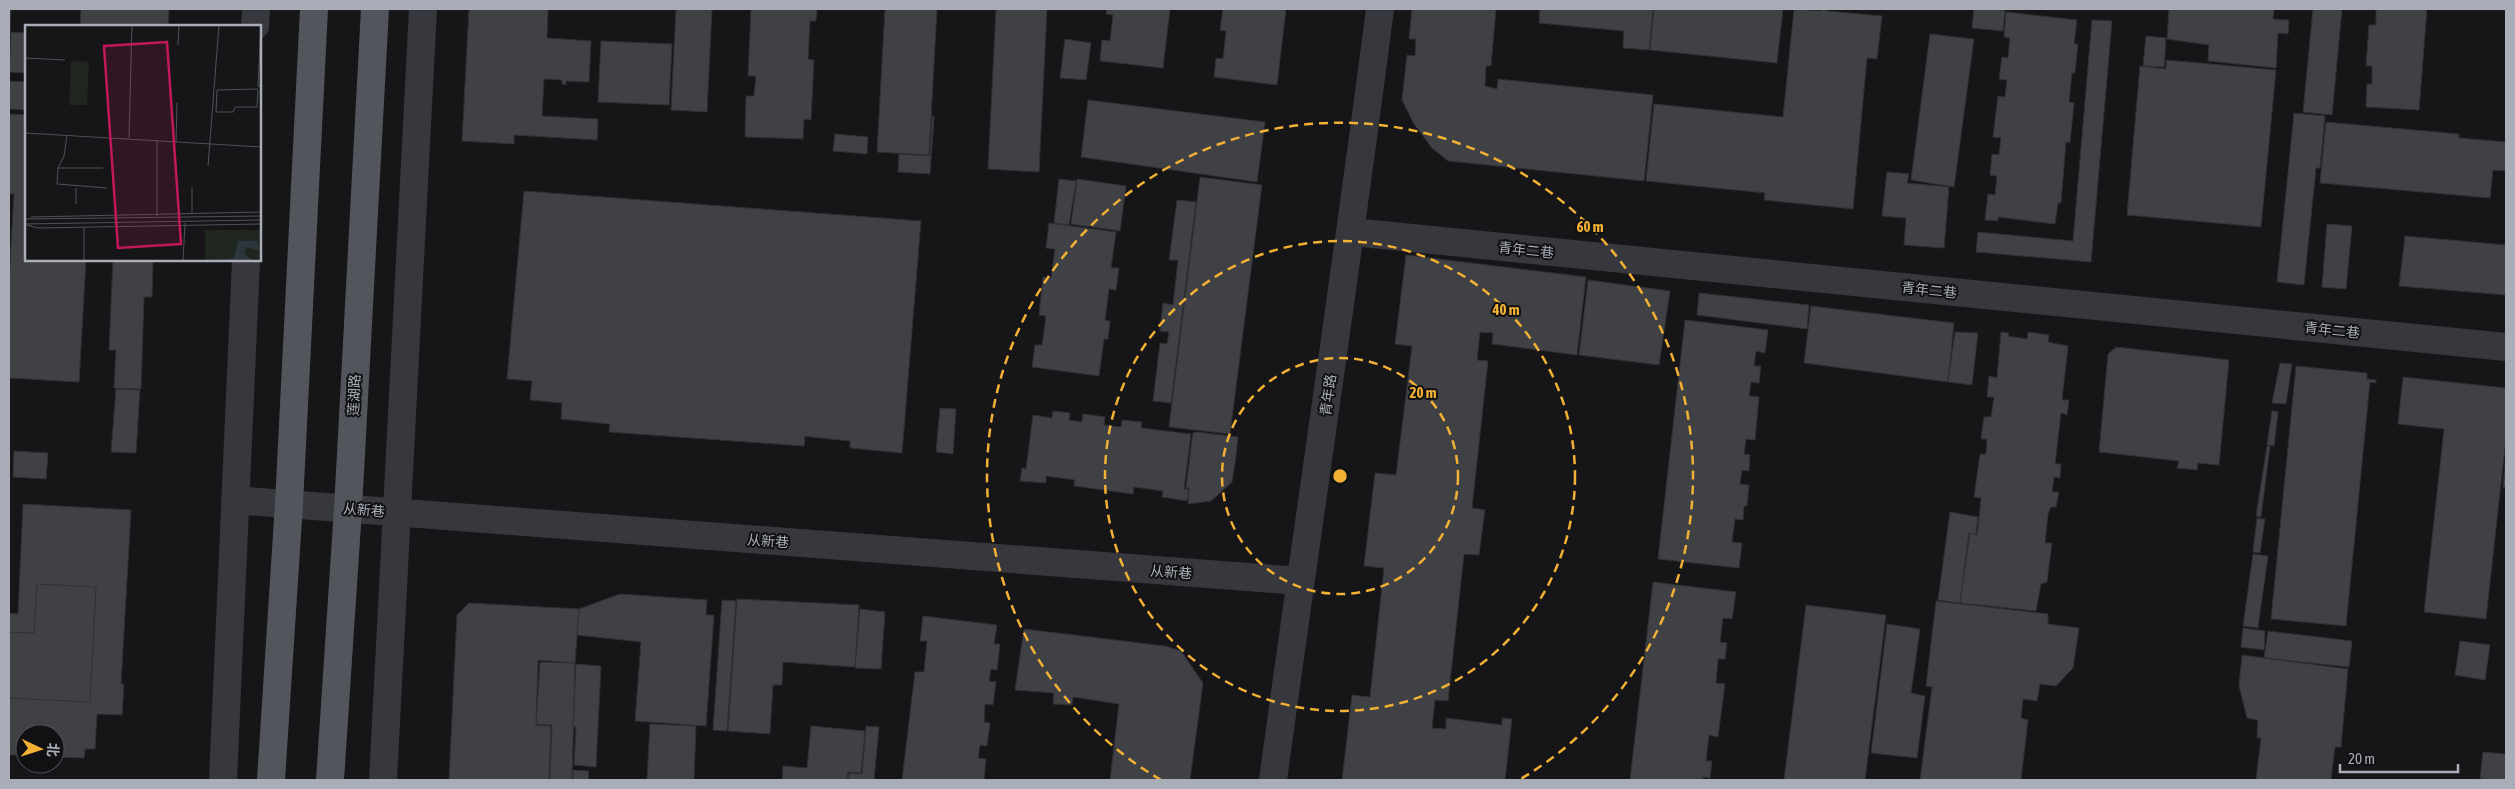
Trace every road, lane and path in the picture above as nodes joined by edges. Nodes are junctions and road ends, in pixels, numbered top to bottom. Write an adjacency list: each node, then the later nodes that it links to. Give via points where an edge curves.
1 (256, 9): 6 (street)
2 (314, 9): 11 (main road)
3 (375, 9): 12 (main road, 莲湖路)
4 (423, 9): 13 (street)
5 (1380, 9): 7 (street, 青年路)
6 (255, 25)
7 (1352, 232): 9 (street, 青年二巷); 14 (street, 青年路)
8 (246, 261): 10 (street)
9 (2506, 347)
10 (235, 500): 11 (street, 从新巷); 15 (street)
11 (289, 504): 12 (street, 从新巷); 16 (main road)
12 (348, 509): 13 (street, 从新巷); 17 (main road, 莲湖路)
13 (398, 513): 14 (street, 从新巷); 18 (street)
14 (1300, 582): 19 (street, 青年路)
15 (223, 780)
16 (271, 780)
17 (330, 780)
18 (382, 780)
19 (1273, 780)

